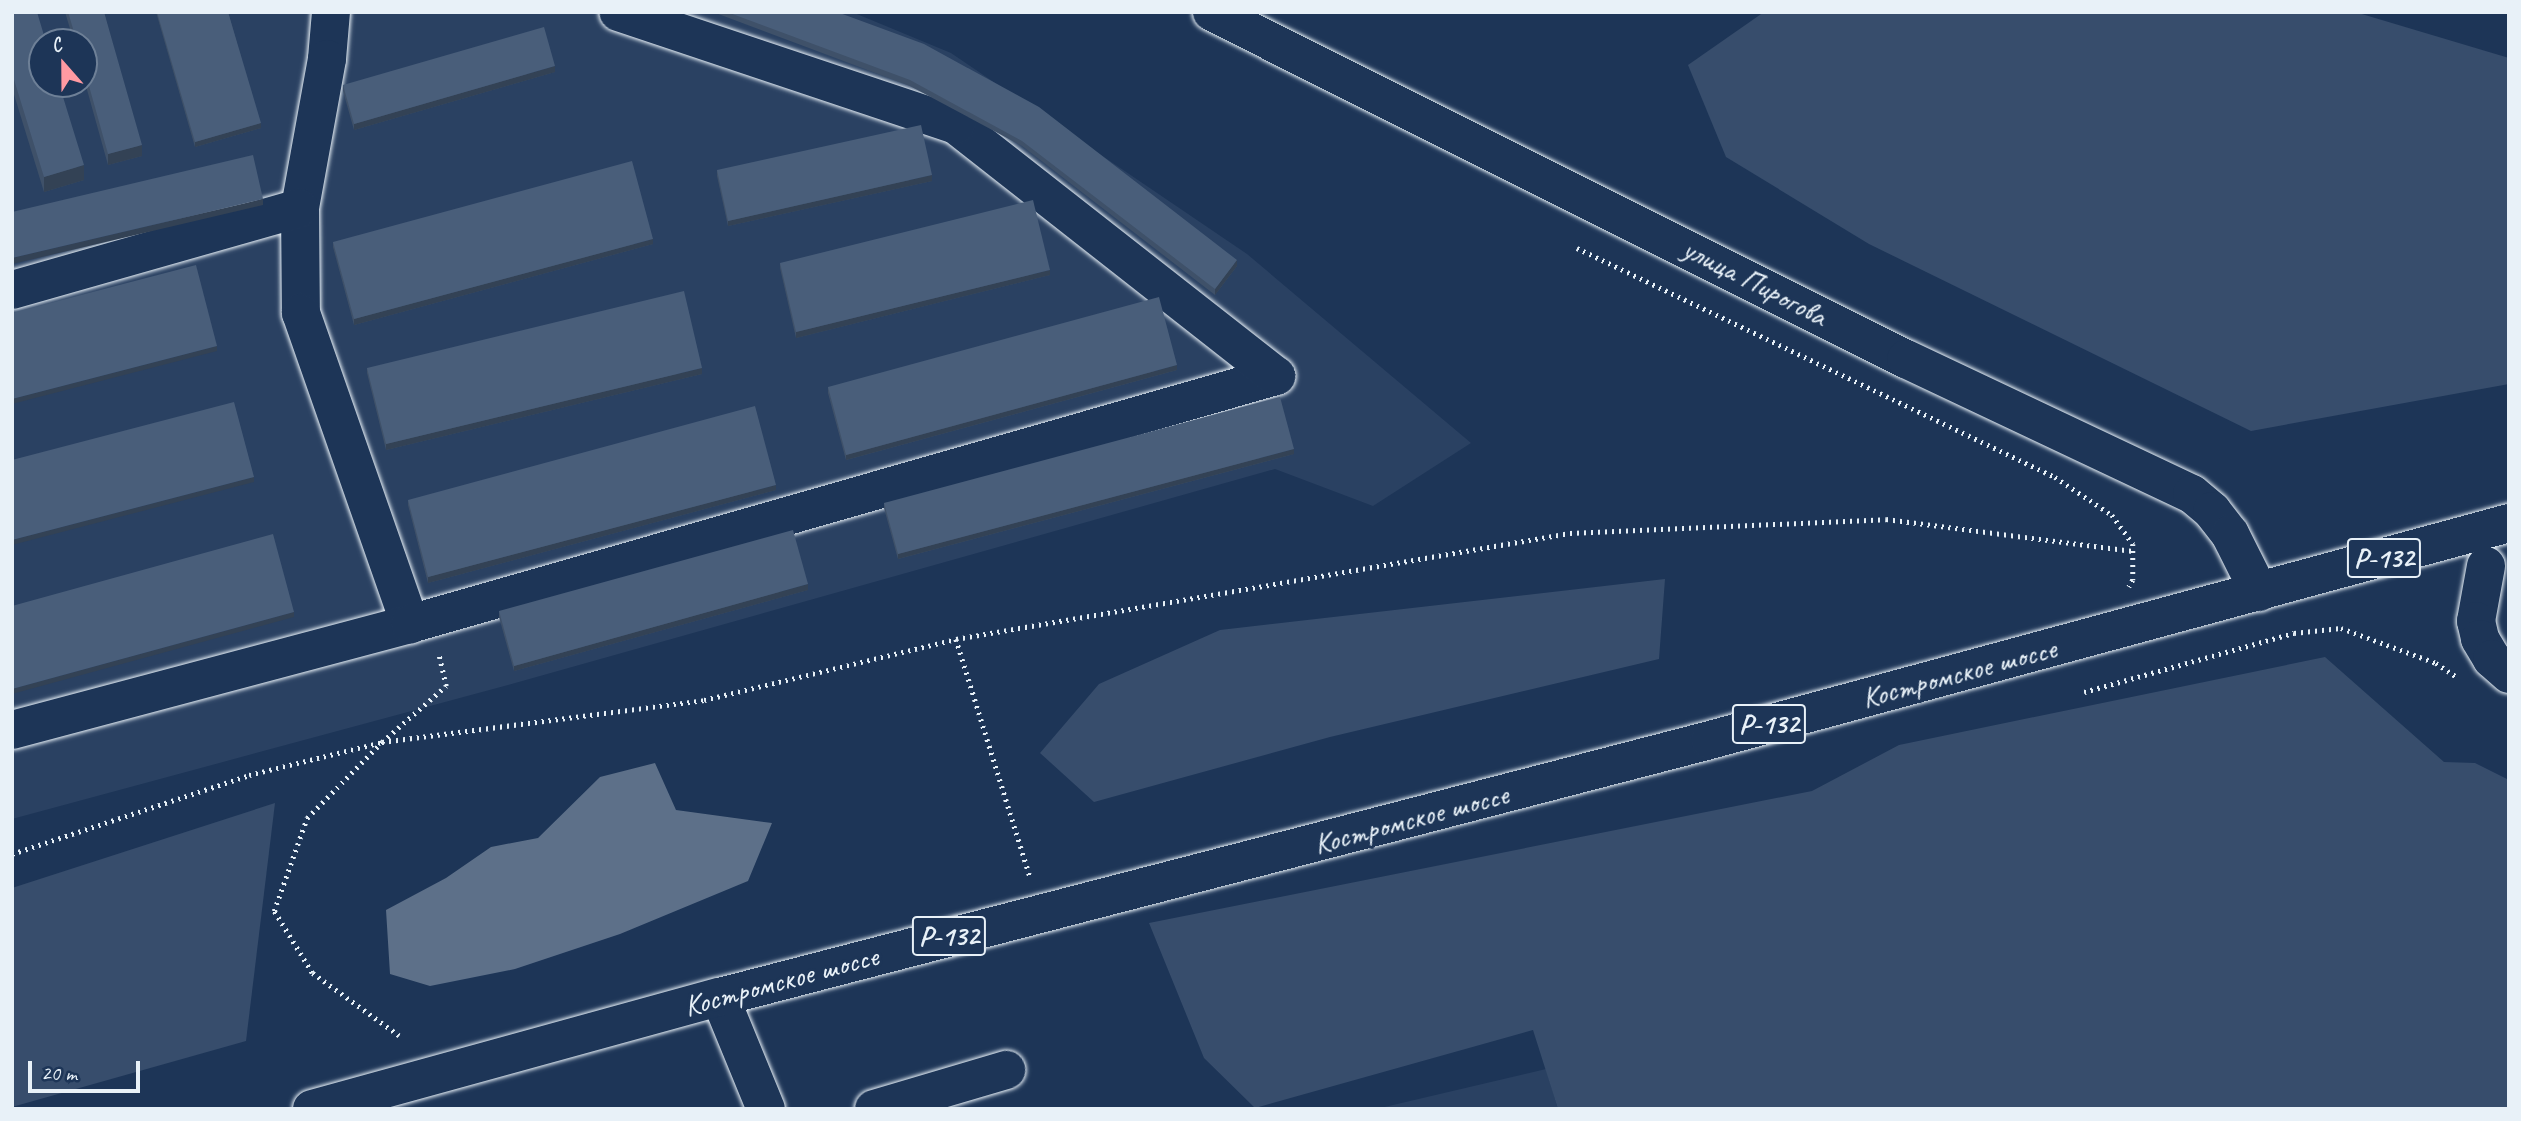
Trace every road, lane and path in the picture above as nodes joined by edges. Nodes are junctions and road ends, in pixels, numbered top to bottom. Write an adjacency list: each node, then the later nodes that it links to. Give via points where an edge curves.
1 (331, 12): 4 (main road)
2 (618, 12): 12 (main road, via 956,125 1276,376)
3 (1212, 12): 10 (main road, улица Пирогова, via 1906,359 2192,494 2230,534)
4 (300, 208): 6 (main road); 12 (main road, via 301,313)
5 (1577, 248): 8 (path, via 2055,477 2112,515 2133,544)
6 (12, 290)
7 (2509, 523): 9 (main road, Костромское шоссе / Р-132)
8 (2133, 551): 11 (path, via 2133,580); 13 (path, via 1886,519 1570,533)
9 (2486, 563): 10 (main road, Костромское шоссе / Р-132); 14 (main road, via 2476,621 2480,639)
10 (2259, 592): 21 (main road, Костромское шоссе / Р-132, via 1305,847)
11 (2124, 594)
12 (410, 624): 17 (main road); 18 (path, via 435,637 446,686)
13 (956, 639): 18 (path, via 704,699); 20 (path, via 1030,877)
14 (2509, 674)
15 (2467, 685): 16 (path, via 2436,663 2341,628 2294,632)
16 (2084, 692)
17 (12, 730)
18 (382, 742): 19 (path, via 249,775); 22 (path, via 307,818 274,911 312,973)
19 (12, 854)
20 (1043, 874)
21 (720, 997): 24 (main road, Костромское шоссе / Р-132); 25 (main road)
22 (399, 1036)
23 (1006, 1069): 26 (main road)
24 (312, 1109)
25 (766, 1109)
26 (874, 1109)

